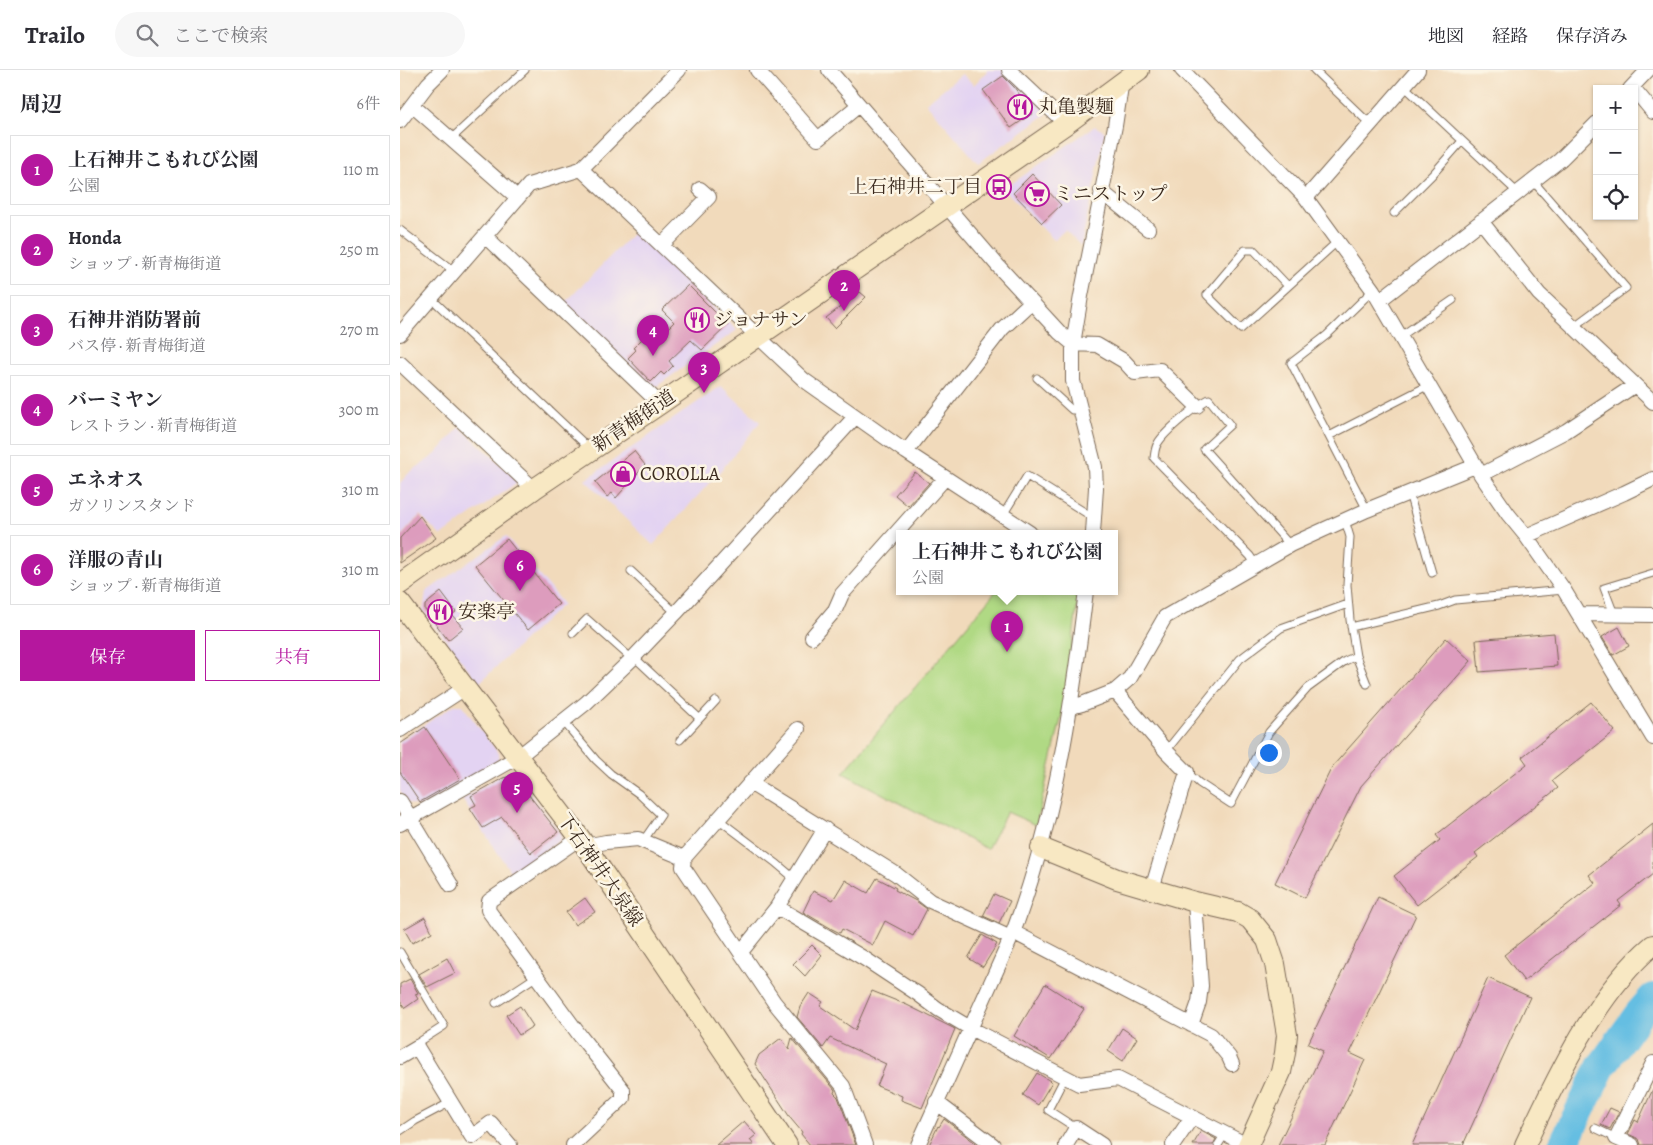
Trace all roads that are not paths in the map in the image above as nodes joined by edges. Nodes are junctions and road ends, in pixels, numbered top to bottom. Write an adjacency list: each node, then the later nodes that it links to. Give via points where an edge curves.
1 (442, 70): 16 (street)
2 (525, 70): 23 (lane)
3 (679, 70): 25 (street)
4 (757, 70): 17 (street, via 818,139)
5 (829, 70): 17 (street)
6 (1009, 70): 20 (street)
7 (1139, 70): 12 (main road, 新青梅街道)
8 (1182, 70): 31 (street)
9 (1314, 70): 21 (lane)
10 (1418, 70): 14 (street)
11 (1648, 70): 13 (street)
12 (1123, 76): 20 (main road, 新青梅街道); 28 (street)
13 (1636, 85)
14 (1404, 86): 21 (street); 24 (lane)
15 (1638, 94): 18 (street)
16 (412, 105): 19 (street); 23 (street)
17 (859, 105): 32 (street)
18 (1653, 112)
19 (400, 121)
20 (1066, 124): 32 (main road, 新青梅街道)
21 (1370, 124): 31 (street)
22 (1593, 127): 26 (street)
23 (451, 139): 30 (street)
24 (1462, 140): 29 (lane); 33 (lane)
25 (581, 169): 30 (street, via 528,185); 39 (street)
26 (1533, 181): 29 (street); 46 (lane, via 1626,288)
27 (700, 189): 39 (street, via 709,197)
28 (1102, 191): 35 (street); 50 (street)
29 (1518, 193): 34 (street)
30 (518, 198): 37 (street)
31 (1306, 198): 38 (street)
32 (948, 206): 45 (street); 49 (main road, 新青梅街道)
33 (1394, 213)
34 (1481, 221): 42 (street); 46 (street, via 1539,294)
35 (1148, 229)
36 (400, 230): 40 (lane)
37 (485, 236): 40 (street); 56 (street)
38 (1338, 241): 41 (lane); 42 (street)
39 (662, 245): 49 (street)
40 (455, 272): 43 (street)
41 (1288, 286): 41 (lane, via 1241,329 1207,295 1245,250 1254,250)
42 (1377, 295): 48 (street); 60 (lane, via 1290,363)
43 (432, 299): 47 (street); 61 (lane)
44 (1453, 300): 48 (lane)
45 (1031, 302): 50 (street); 62 (street, via 1002,329)
46 (1573, 327): 54 (street)
47 (401, 330)
48 (1401, 336): 53 (street)
49 (757, 337): 56 (main road, 新青梅街道); 59 (street, via 804,380)
50 (1074, 344): 57 (street, via 1096,345 1124,362 1135,373 1160,370); 58 (street, via 1073,381)
51 (400, 363): 66 (street)
52 (1037, 378): 58 (lane, via 1072,410)
53 (1429, 385): 60 (lane); 63 (street)
54 (1635, 385): 55 (street); 63 (street, via 1566,431)
55 (1653, 402)
56 (660, 404): 61 (main road, 新青梅街道)
57 (1197, 406): 77 (lane, via 1209,399 1230,425 1204,449); 78 (lane, via 1159,441 1154,458)
58 (1081, 410): 70 (street, via 1095,467)
59 (855, 417): 62 (street); 87 (street)
60 (1329, 436): 68 (lane)
61 (591, 450): 66 (main road, 新青梅街道)
62 (906, 452): 64 (street)
63 (1478, 470): 67 (street); 76 (street)
64 (945, 478): 69 (street); 72 (street)
65 (1653, 479): 76 (street)
66 (534, 490): 82 (main road, 新青梅街道)
67 (1409, 493): 68 (street); 80 (lane)
68 (1368, 510): 71 (street)
69 (1003, 515): 70 (lane, via 1027,476); 73 (street)
70 (1095, 518): 74 (street)
71 (1345, 520): 77 (street); 86 (lane, via 1350,537)
72 (899, 530)
73 (1026, 530)
74 (1093, 530)
75 (896, 533): 93 (street, via 842,594 835,610)
76 (1526, 536): 83 (street)
77 (1290, 545): 78 (street)
78 (1256, 565): 98 (street, via 1165,617 1130,678)
79 (631, 571): 87 (lane)
80 (1432, 573)
81 (1653, 573): 89 (lane, via 1604,588)
82 (400, 584)
83 (1564, 590): 88 (street); 91 (lane, via 1456,600)
84 (1085, 595): 100 (street)
85 (400, 603): 97 (main road, 下石神井大泉線)
86 (1348, 604): 91 (lane); 107 (lane, via 1281,628 1240,659)
87 (676, 613): 95 (street)
88 (1580, 614): 89 (street); 105 (street)
89 (1614, 615): 90 (street)
90 (1653, 616)
91 (1350, 627): 94 (lane)
92 (573, 633): 95 (lane, via 587,619)
93 (812, 637)
94 (1356, 656): 96 (lane); 109 (lane, via 1308,688 1269,732 1231,804)
95 (633, 658): 101 (lane); 102 (street)
96 (1367, 684)
97 (465, 688): 104 (street); 108 (main road, 下石神井大泉線)
98 (1115, 691): 100 (street); 107 (street)
99 (716, 701): 101 (lane)
100 (1071, 707): 117 (street)
101 (700, 718): 106 (lane)
102 (563, 721): 108 (street); 115 (lane, via 596,760 661,815)
103 (798, 728): 110 (street)
104 (400, 730)
105 (1653, 736)
106 (680, 740)
107 (1166, 751): 109 (street)
108 (518, 757): 113 (street); 116 (main road, 下石神井大泉線)
109 (1187, 772): 121 (street)
110 (750, 783): 112 (street); 114 (street)
111 (400, 801): 113 (street)
112 (718, 819): 118 (street); 119 (lane)
113 (405, 821): 120 (street)
114 (825, 829): 119 (street); 124 (street, via 896,874 930,901)
115 (643, 841): 116 (street); 118 (street)
116 (582, 842): 128 (street, via 489,901 488,910); 147 (main road, 下石神井大泉線)
117 (1041, 848): 121 (main road, via 1117,879); 124 (street)
118 (684, 858): 127 (street, via 684,867)
119 (795, 880): 123 (street)
120 (451, 885)
121 (1152, 889): 122 (main road)
122 (1195, 902): 130 (street, via 1200,986 1199,1002); 154 (main road, via 1238,912 1250,919 1267,940 1275,964 1286,1020 1286,1053 1281,1072)
123 (777, 907): 127 (street); 131 (street)
124 (1012, 935): 130 (street); 131 (street)
125 (1653, 945): 155 (main road, via 1616,984 1592,1019 1558,1074)
126 (400, 952): 132 (lane, via 444,1026 416,1044)
127 (741, 952): 148 (street, via 774,1002 843,1086)
128 (537, 976): 129 (lane); 146 (street, via 623,1090 623,1098)
129 (496, 1003)
130 (1191, 1025): 135 (street, via 1211,1035)
131 (970, 1028): 136 (street); 138 (street)
132 (417, 1047): 133 (street); 137 (street)
133 (400, 1057)
134 (1653, 1063): 143 (street)
135 (1232, 1064)
136 (1065, 1077): 139 (street, via 1079,1084 1118,1079); 140 (lane, via 1048,1110)
137 (451, 1102): 142 (lane); 145 (street, via 472,1137 491,1124)
138 (936, 1102): 149 (street); 150 (street)
139 (1192, 1117): 144 (street); 153 (street)
140 (1076, 1128): 151 (street); 152 (street)
141 (1595, 1128): 143 (lane)
142 (400, 1131)
143 (1616, 1138): 156 (street)
144 (1222, 1139): 154 (street)
145 (510, 1145)
146 (573, 1145)
147 (788, 1145)
148 (866, 1145)
149 (918, 1145)
150 (993, 1145)
151 (1066, 1145)
152 (1102, 1145)
153 (1173, 1145)
154 (1248, 1145)
155 (1525, 1145)
156 (1632, 1145)

